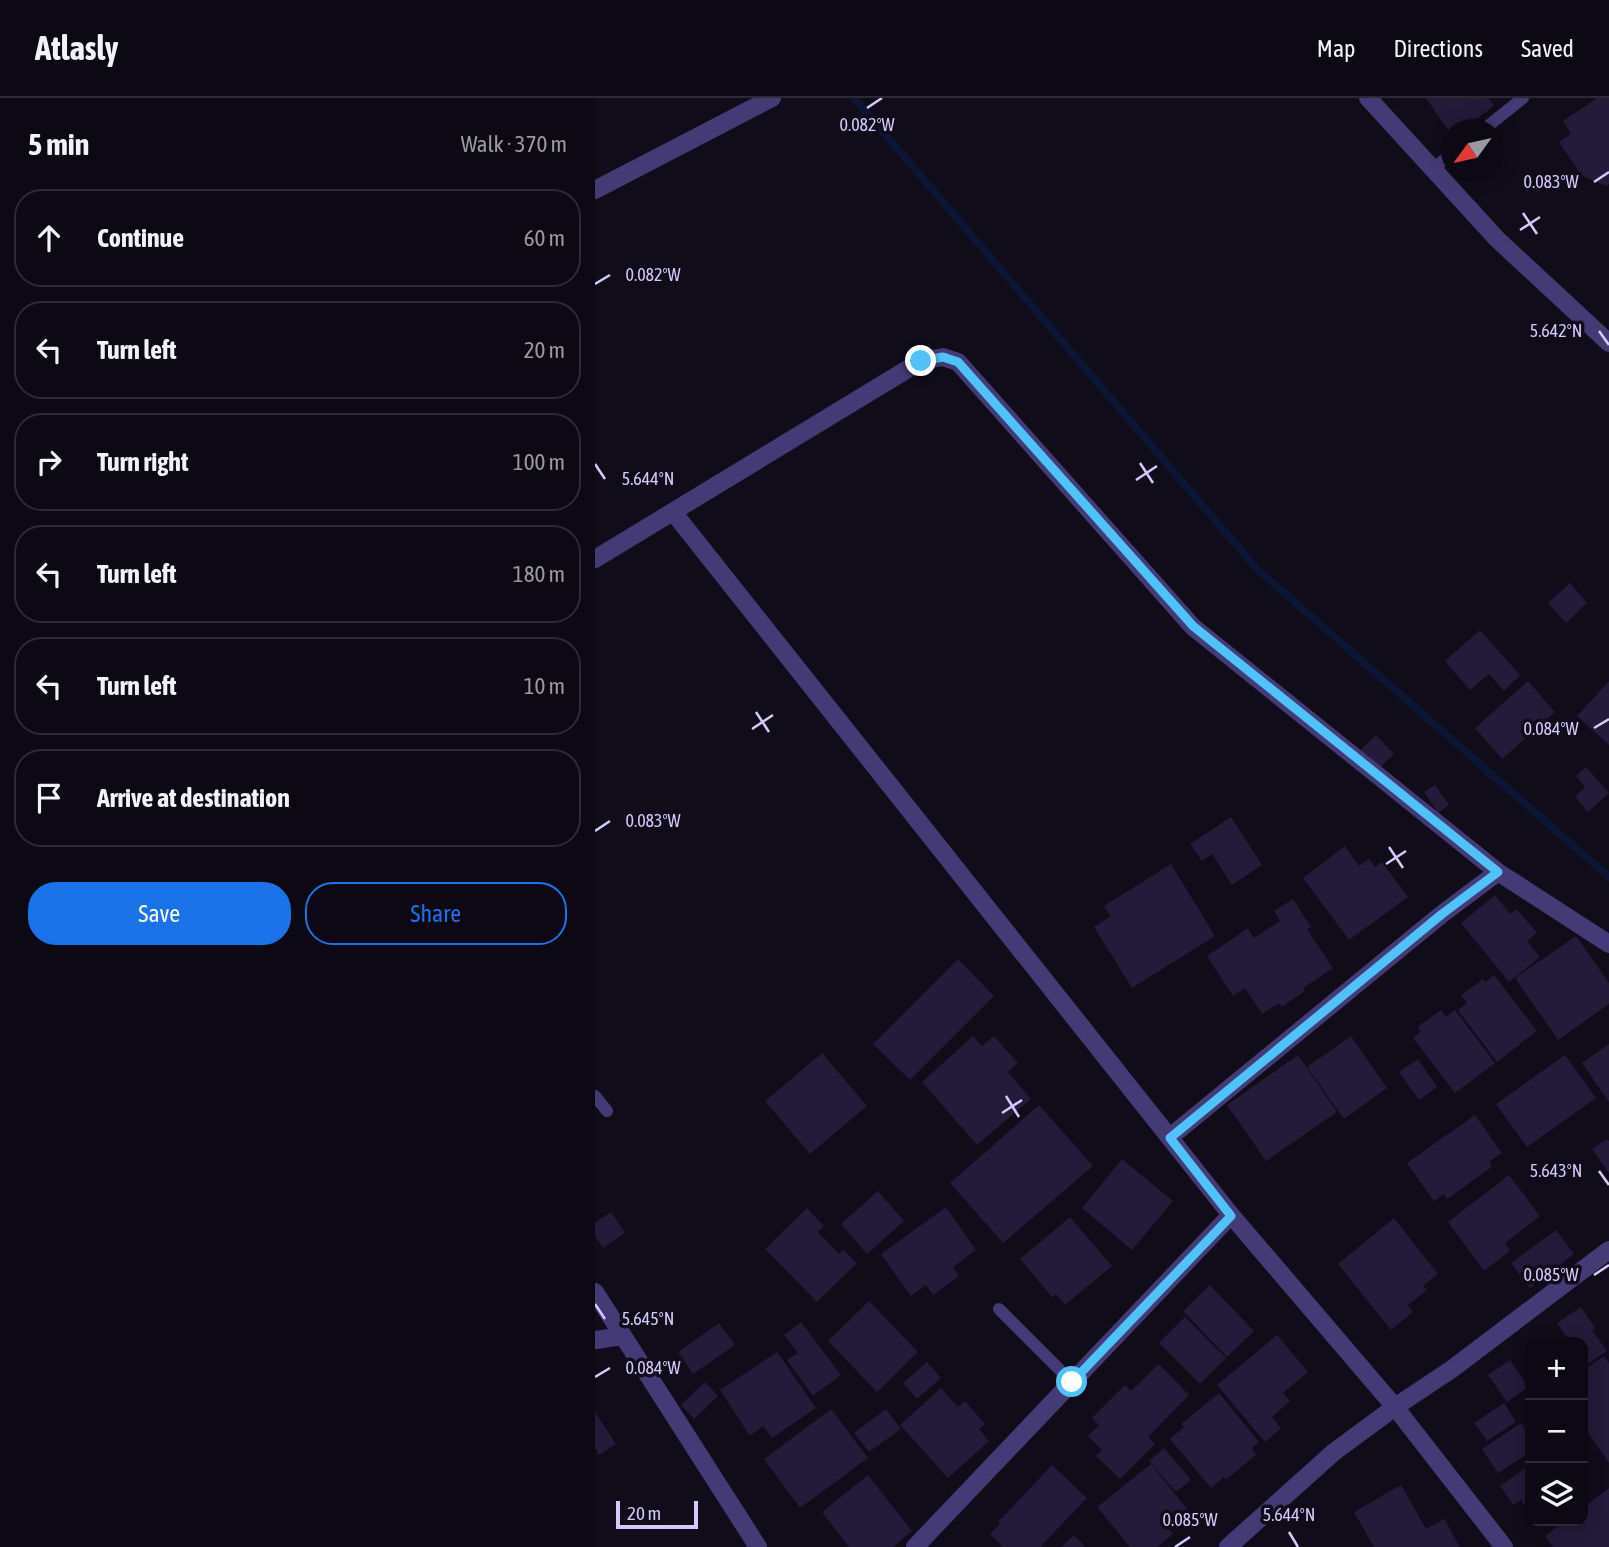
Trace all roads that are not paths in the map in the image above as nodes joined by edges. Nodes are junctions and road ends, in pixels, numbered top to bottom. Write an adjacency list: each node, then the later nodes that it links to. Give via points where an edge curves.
1 (772, 98): 7 (street)
2 (1368, 98): 6 (street)
3 (1523, 98): 4 (lane)
4 (1497, 119)
5 (1441, 162): 6 (lane)
6 (1433, 169): 8 (street, via 1497,239)
7 (595, 190)
8 (1609, 344)
9 (673, 512): 10 (street); 11 (street, via 921,361 943,357 958,362 1193,626); 15 (street)
10 (595, 559)
11 (1498, 872): 12 (street); 15 (street)
12 (1609, 944)
13 (595, 1096): 14 (lane)
14 (607, 1111)
15 (1170, 1138): 16 (street)
16 (1231, 1216): 22 (street); 23 (street)
17 (1609, 1250): 23 (street)
18 (595, 1292): 20 (street)
19 (999, 1308): 22 (lane)
20 (623, 1336): 21 (street); 24 (street)
21 (595, 1340)
22 (1072, 1382): 25 (street)
23 (1395, 1407): 26 (street, via 1334,1452); 27 (street)
24 (758, 1547)
25 (915, 1547)
26 (1228, 1547)
27 (1504, 1547)

